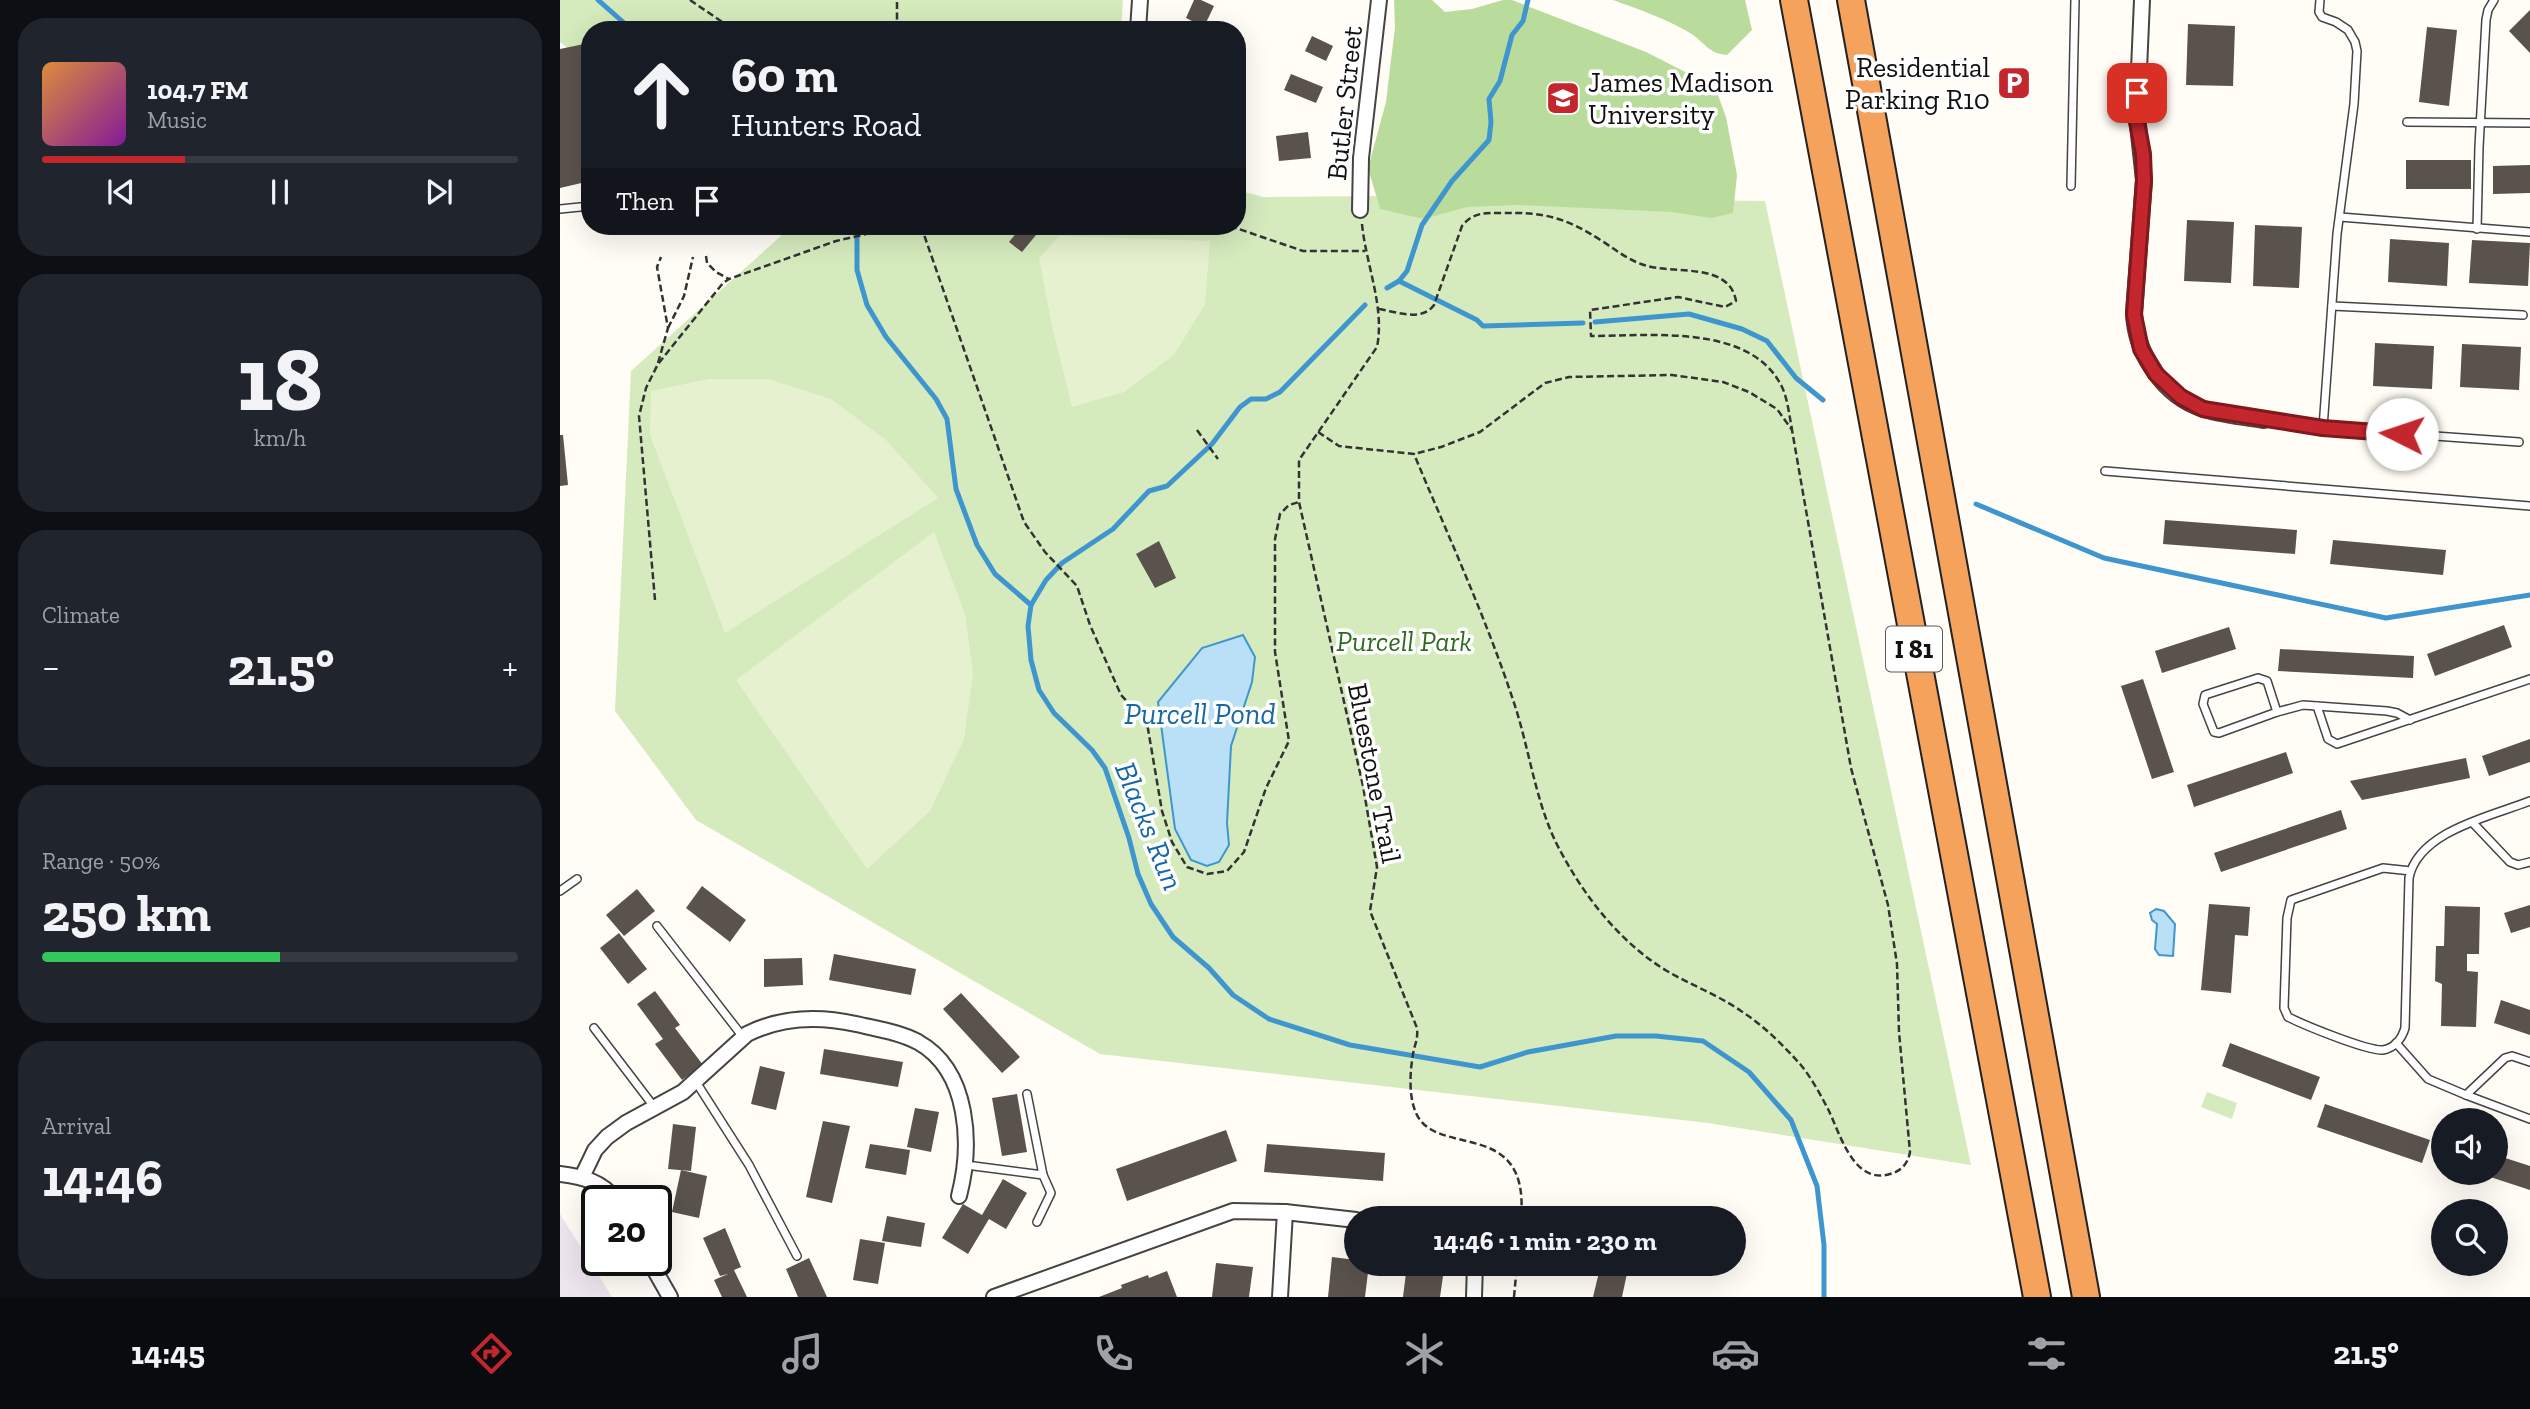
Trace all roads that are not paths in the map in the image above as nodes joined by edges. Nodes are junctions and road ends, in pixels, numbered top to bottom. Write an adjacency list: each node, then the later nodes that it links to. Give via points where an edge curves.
1 (1140, 0): 9 (street)
2 (1379, 0): 16 (street, Butler Street, via 1361,158)
3 (1794, 0): 63 (highway, I 81)
4 (1851, 0): 64 (highway, I 81)
5 (2075, 0): 13 (lane)
6 (2143, 0): 22 (street, via 2137,116 2144,180 2136,333 2154,371 2181,397 2203,409)
7 (2320, 0): 17 (lane, via 2322,17 2344,27 2357,49)
8 (2494, 0): 11 (lane, via 2486,20)
9 (1139, 21)
10 (2407, 122): 11 (lane)
11 (2480, 123): 12 (lane); 18 (lane)
12 (2530, 123)
13 (2071, 186)
14 (581, 207): 15 (lane)
15 (560, 209)
16 (1360, 210)
17 (2340, 217): 18 (lane); 20 (lane)
18 (2477, 229): 19 (lane)
19 (2530, 232)
20 (2332, 306): 21 (lane); 23 (lane)
21 (2522, 315)
22 (2264, 420): 23 (lane)
23 (2323, 428): 24 (lane)
24 (2519, 442)
25 (2105, 471): 26 (lane)
26 (2530, 506)
27 (2530, 679): 30 (lane)
28 (2317, 706): 29 (lane, via 2297,705); 30 (lane, via 2395,712); 30 (lane, via 2328,739 2337,744)
29 (2277, 712): 29 (lane, via 2216,733 2203,701 2208,693 2260,677 2267,681)
30 (2410, 720)
31 (2530, 802): 32 (lane)
32 (2473, 823): 33 (lane, via 2510,862); 34 (lane, via 2435,839)
33 (2530, 862)
34 (2411, 871): 40 (lane, via 2405,1028); 40 (lane, via 2383,868 2296,896 2288,905 2284,1008 2288,1017 2368,1048 2384,1049)
35 (577, 879): 36 (lane)
36 (560, 891)
37 (657, 926): 39 (lane)
38 (594, 1028): 45 (lane)
39 (744, 1037): 42 (street); 47 (street, via 766,1026 824,1019 889,1031 917,1042 942,1065 957,1091 966,1127)
40 (2396, 1043): 44 (lane, via 2428,1079)
41 (2530, 1062): 44 (lane, via 2505,1058)
42 (696, 1082): 45 (street); 56 (lane, via 749,1165)
43 (1027, 1094): 49 (lane)
44 (2466, 1095): 46 (lane)
45 (655, 1108): 50 (street, via 601,1142)
46 (2530, 1119)
47 (966, 1165): 49 (lane); 52 (street)
48 (560, 1174): 50 (street)
49 (1043, 1175): 55 (lane, via 1051,1193)
50 (582, 1177): 51 (street)
51 (599, 1185)
52 (959, 1196)
53 (1285, 1212): 54 (street); 60 (street, via 1233,1211); 61 (street)
54 (1344, 1219)
55 (1037, 1222)
56 (797, 1256)
57 (658, 1276): 59 (street)
58 (1475, 1276): 62 (street)
59 (670, 1297)
60 (994, 1297)
61 (1280, 1297)
62 (1474, 1297)
63 (2037, 1297)
64 (2086, 1297)

